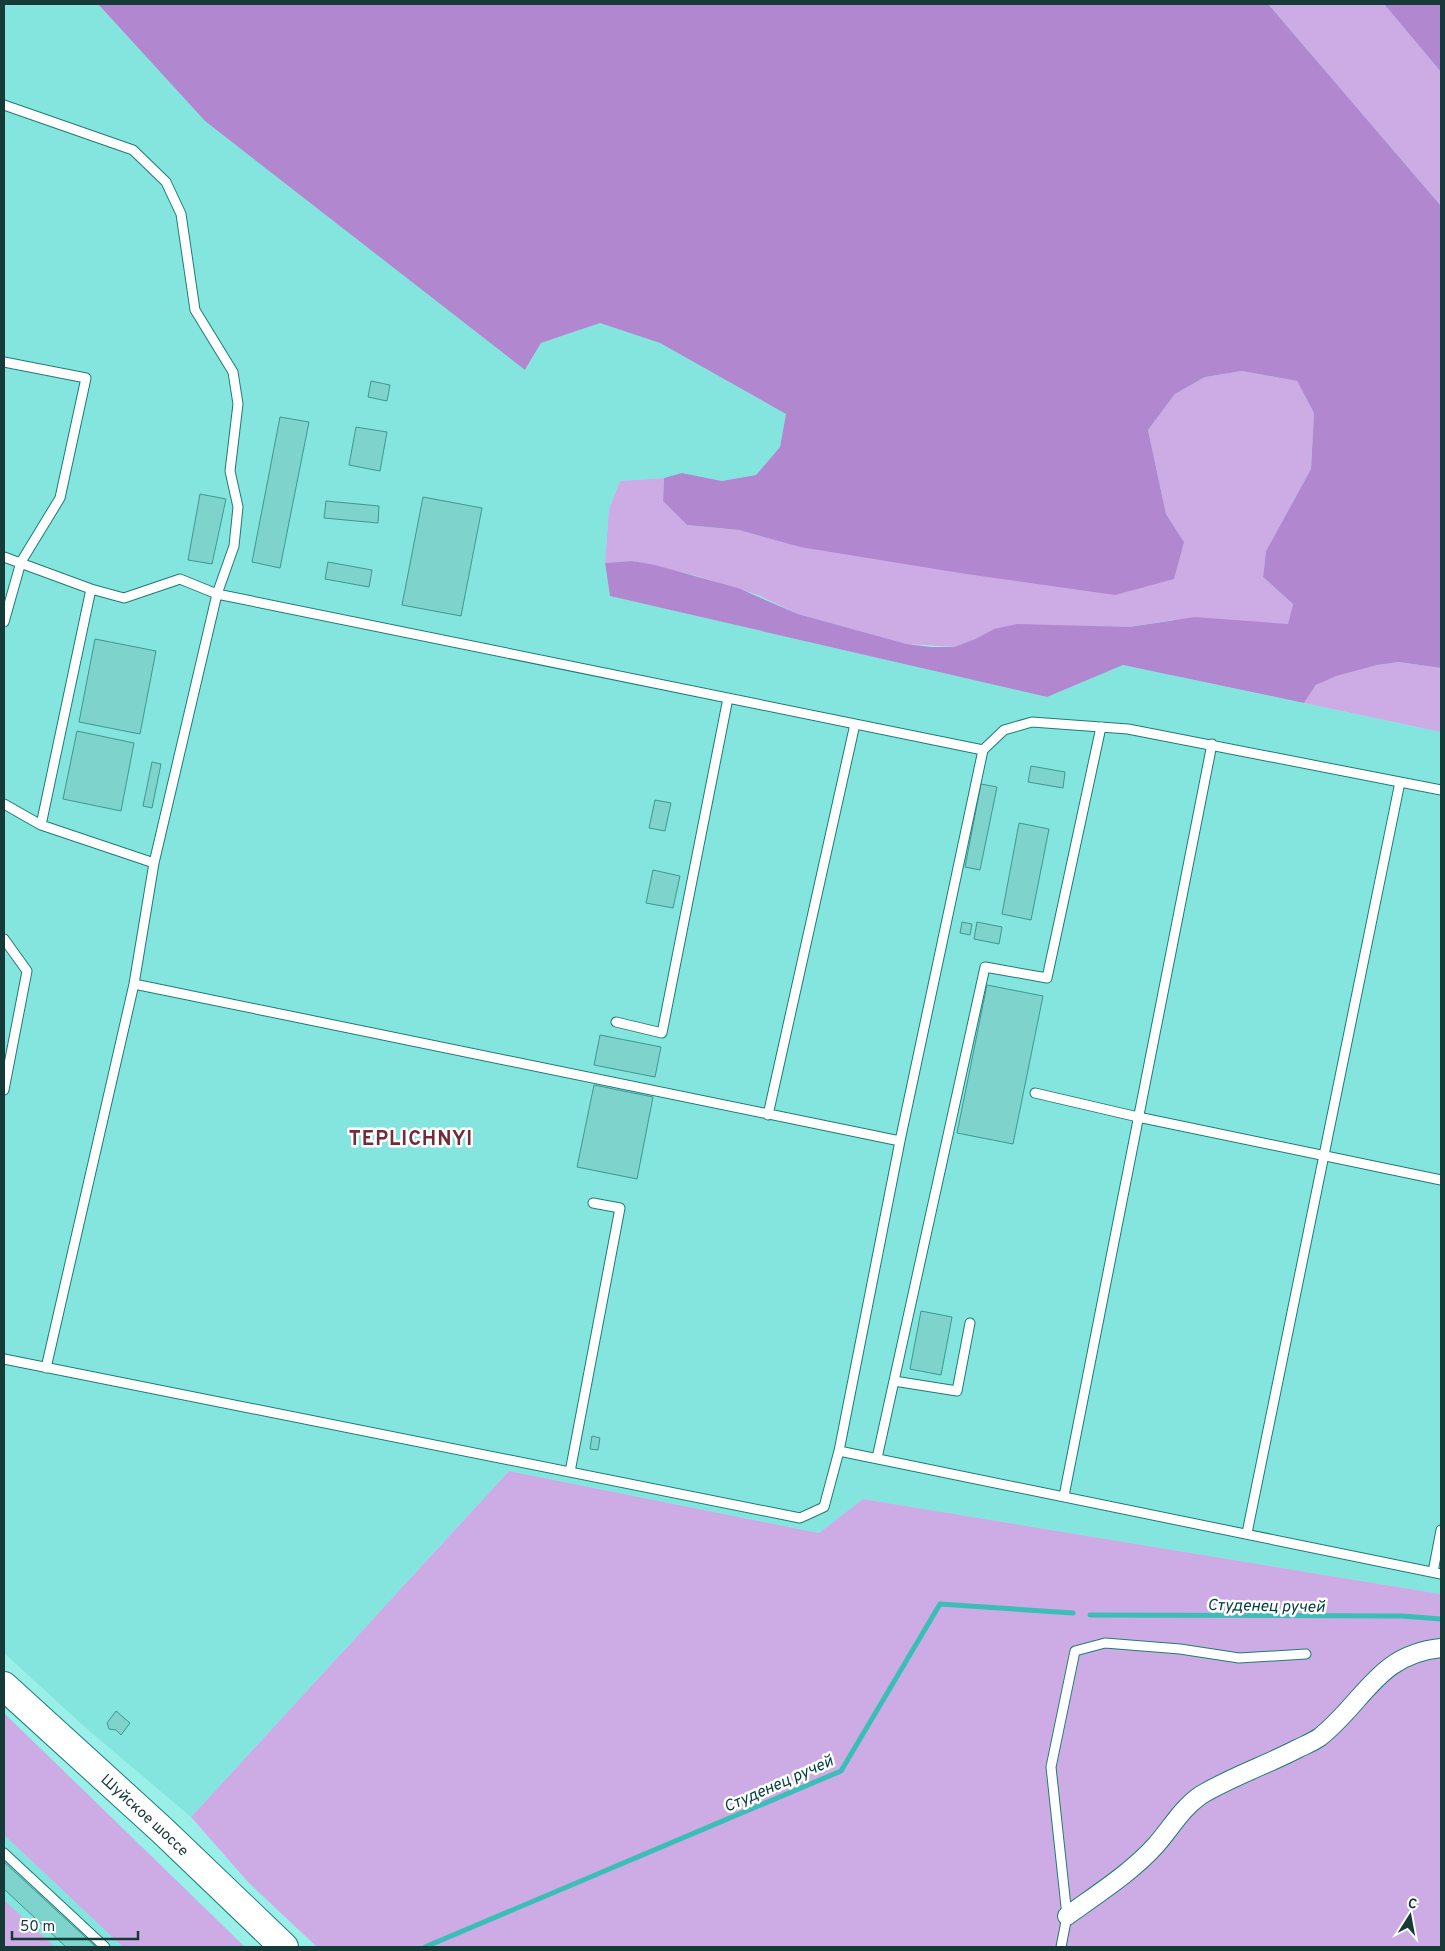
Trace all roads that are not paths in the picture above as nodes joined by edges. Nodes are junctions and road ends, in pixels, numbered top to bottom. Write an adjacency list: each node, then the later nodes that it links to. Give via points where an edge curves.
1 (4, 105): 6 (lane, via 133,150 166,182 181,214 195,310 233,372 238,404 230,471 238,507 234,546)
2 (4, 362): 4 (lane, via 86,378 60,498)
3 (4, 557): 4 (lane)
4 (21, 562): 5 (lane); 7 (lane)
5 (91, 589): 6 (lane, via 124,598 180,579); 16 (lane)
6 (217, 594): 8 (lane); 17 (lane)
7 (4, 622)
8 (728, 698): 9 (lane); 20 (lane, via 662,1033)
9 (855, 724): 12 (lane); 23 (lane)
10 (1101, 727): 11 (lane, via 1128,728); 12 (lane, via 1032,722 1004,730); 32 (lane, via 1047,978 985,967)
11 (1212, 744): 13 (lane); 24 (lane)
12 (983, 750): 25 (lane)
13 (1400, 782): 14 (lane); 26 (lane)
14 (1441, 790)
15 (4, 804): 16 (lane)
16 (41, 825): 17 (lane)
17 (154, 863): 19 (lane)
18 (4, 939): 21 (lane, via 27,971)
19 (134, 984): 23 (lane); 31 (lane)
20 (616, 1022)
21 (4, 1090)
22 (1035, 1092): 24 (lane)
23 (768, 1115): 25 (lane)
24 (1138, 1117): 26 (lane); 36 (lane)
25 (900, 1141): 33 (lane)
26 (1323, 1156): 27 (lane); 38 (lane)
27 (1441, 1180)
28 (593, 1203): 35 (lane, via 620,1208)
29 (970, 1323): 32 (lane, via 957,1391)
30 (4, 1359): 31 (lane)
31 (46, 1368): 35 (lane)
32 (894, 1381): 34 (lane)
33 (839, 1451): 34 (lane); 35 (lane, via 824,1507 800,1518)
34 (876, 1458): 36 (lane)
35 (570, 1472)
36 (1064, 1496): 38 (lane)
37 (1441, 1530): 39 (lane)
38 (1247, 1533): 39 (lane)
39 (1437, 1573)
40 (1441, 1648): 44 (street, via 1420,1651 1396,1660 1319,1738 1199,1796 1156,1845)
41 (1306, 1654): 44 (lane, via 1239,1658 1105,1643 1075,1651 1051,1767)
42 (4, 1686): 46 (main road, Шуйское шоссе)
43 (4, 1854): 45 (lane)
44 (1067, 1916): 47 (lane)
45 (105, 1947)
46 (284, 1947)
47 (1061, 1947)

